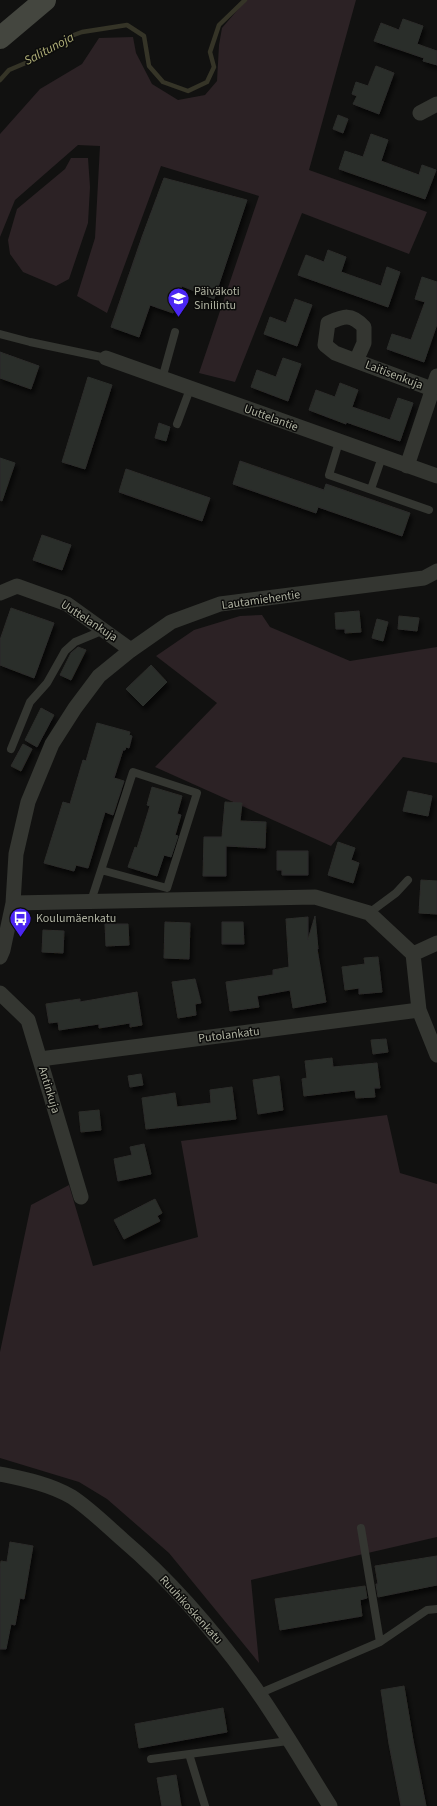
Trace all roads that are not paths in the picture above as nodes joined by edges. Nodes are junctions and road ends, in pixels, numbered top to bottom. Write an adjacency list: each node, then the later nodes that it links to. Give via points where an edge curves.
1 (46, 0): 2 (main road)
2 (0, 38)
3 (437, 104): 4 (street)
4 (420, 113)
5 (175, 332): 9 (lane)
6 (0, 334): 7 (lane)
7 (106, 358): 9 (street, Uuttelantie)
8 (356, 361): 10 (street, Laitisenkuja)
9 (162, 379): 11 (street, Uuttelantie)
10 (435, 383): 15 (street)
11 (190, 389): 12 (lane); 13 (street, Uuttelantie)
12 (177, 424)
13 (339, 442): 14 (street, Uuttelantie); 17 (lane, via 329,475)
14 (382, 457): 15 (street, Uuttelantie); 17 (lane)
15 (407, 466): 16 (street, Uuttelantie)
16 (437, 476)
17 (371, 489): 18 (lane)
18 (429, 510)
19 (437, 571): 22 (street, Lautamiehentie, via 424,578 220,604 171,622)
20 (0, 593): 21 (street, Uuttelankuja, via 17,586 67,604)
21 (104, 630): 22 (street, Uuttelankuja); 23 (lane, via 75,642 65,651 47,683 30,702)
22 (131, 650): 27 (street, Lautamiehentie, via 99,676 52,744 28,802 16,854)
23 (11, 749)
24 (100, 870): 24 (lane, via 133,772 197,793 166,888); 26 (lane)
25 (408, 880): 28 (lane, via 396,893)
26 (91, 901): 27 (street); 28 (street, via 315,897)
27 (12, 903): 31 (street, Lautamiehentie)
28 (369, 913): 30 (street)
29 (437, 944): 30 (street)
30 (412, 954): 33 (street)
31 (0, 957)
32 (0, 993): 35 (street, Antinkuja, via 28,1020)
33 (419, 1010): 34 (street); 35 (street, Putolankatu)
34 (437, 1055)
35 (40, 1060): 36 (street, Antinkuja)
36 (81, 1196)
37 (0, 1474): 41 (street, Ruuhikoskenkatu, via 56,1489 90,1511 173,1587 224,1647)
38 (361, 1528): 40 (lane)
39 (437, 1609): 40 (lane, via 427,1610)
40 (380, 1642): 41 (lane)
41 (258, 1694): 42 (street, Ruuhikoskenkatu)
42 (288, 1741): 43 (lane); 46 (street, Ruuhikoskenkatu)
43 (189, 1754): 44 (lane); 45 (lane)
44 (151, 1759)
45 (205, 1806)
46 (330, 1806)

